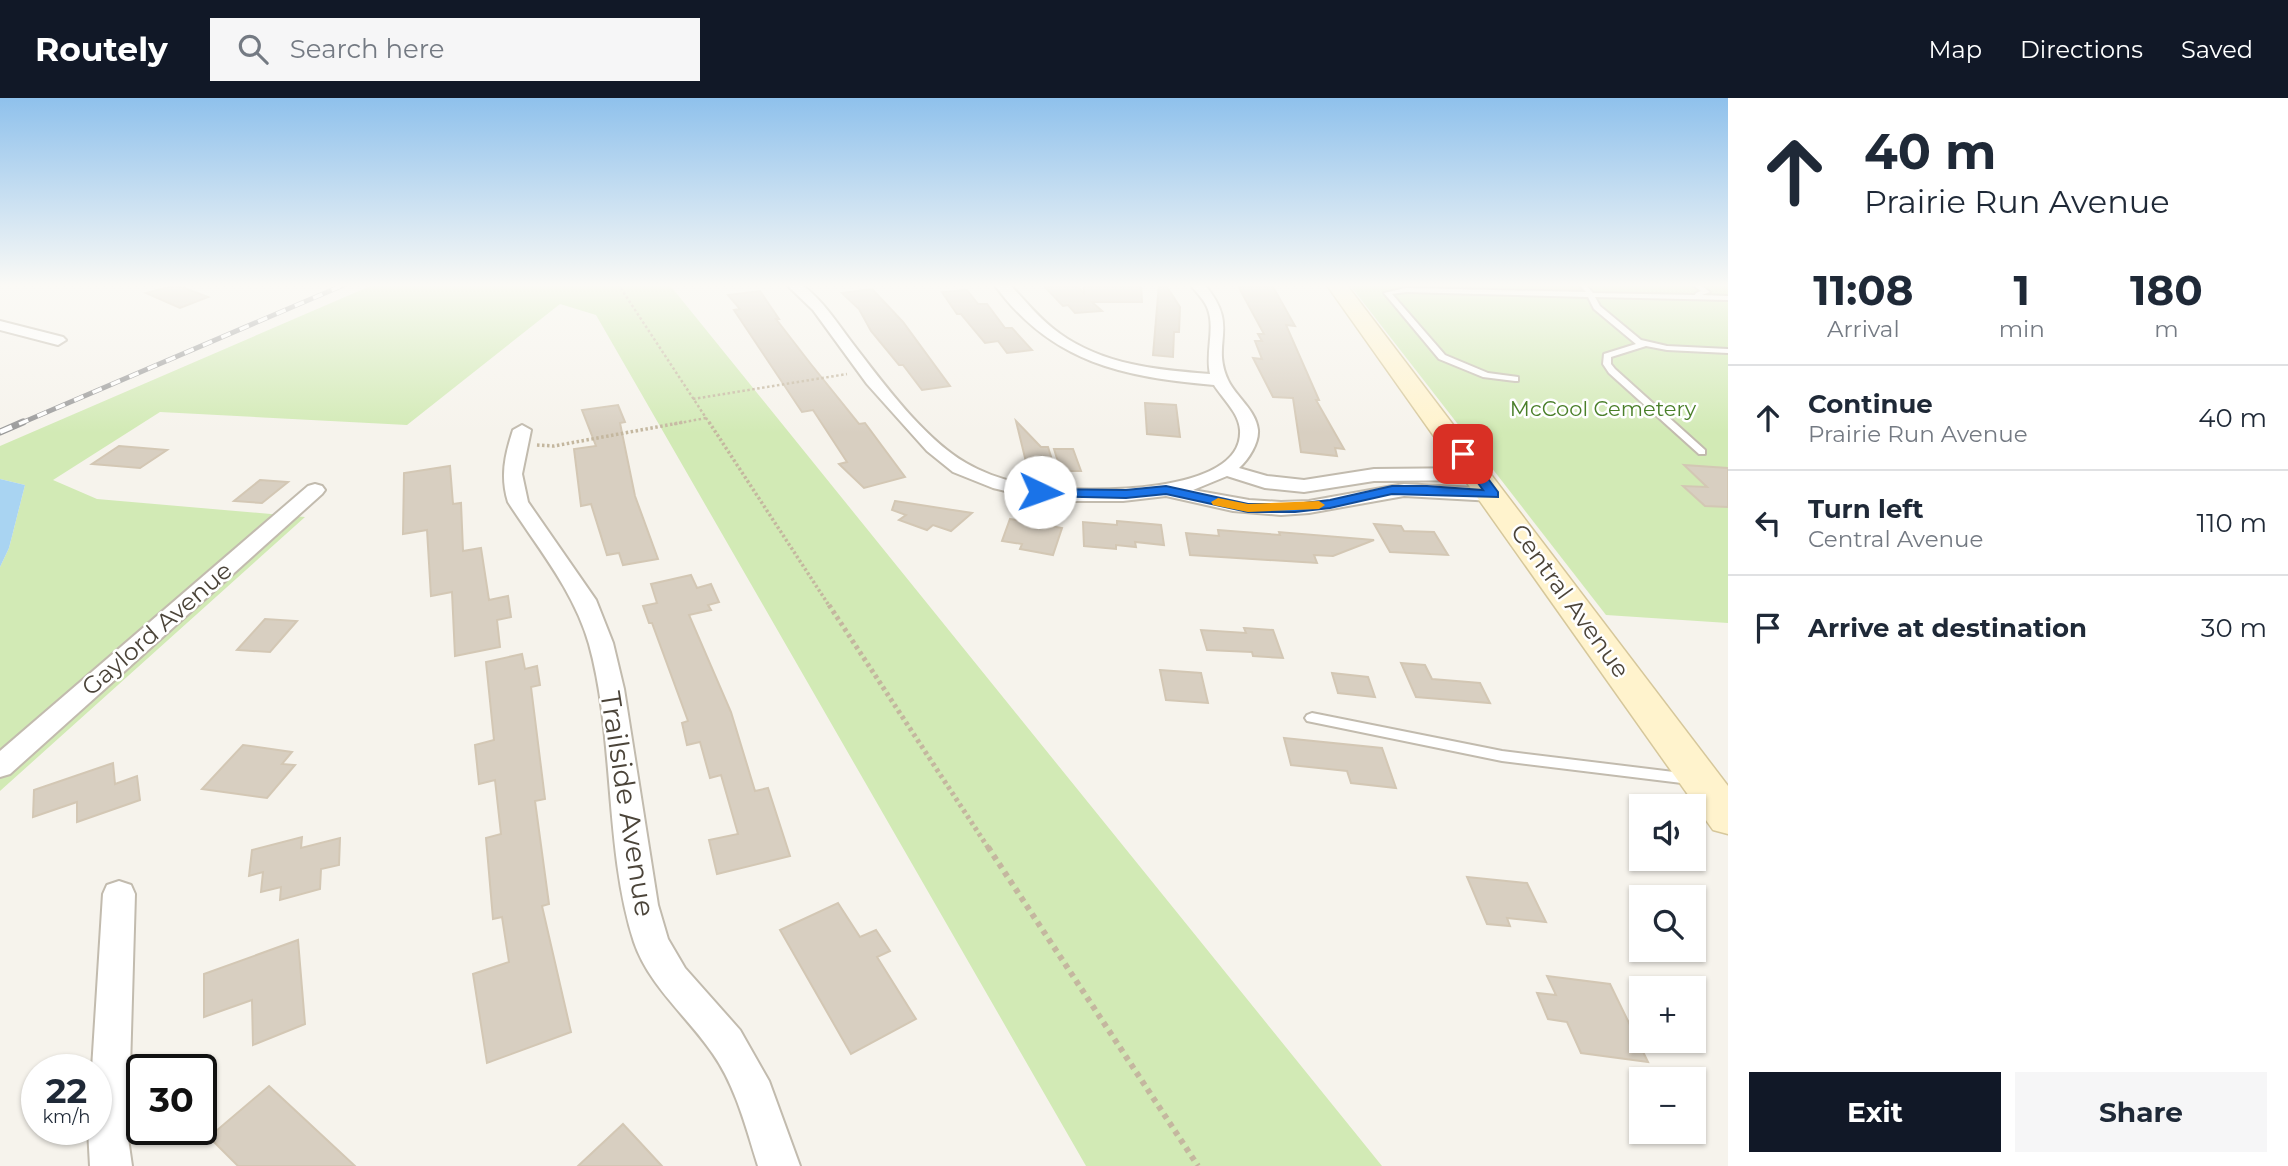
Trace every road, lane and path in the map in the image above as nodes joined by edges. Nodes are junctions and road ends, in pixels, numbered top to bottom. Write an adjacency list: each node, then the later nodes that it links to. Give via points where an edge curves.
1 (34, 334): 9 (street)
2 (651, 334): 15 (path)
3 (840, 334): 12 (street)
4 (1051, 334): 14 (street, via 1086,355 1149,373)
5 (1217, 334): 14 (street)
6 (1373, 334): 20 (street, Central Avenue)
7 (1423, 334): 13 (lane, via 1443,357 1486,375)
8 (1630, 334): 10 (lane)
9 (58, 340)
10 (1640, 342): 11 (lane); 18 (lane, via 1640,348 1607,356 1607,364)
11 (1728, 351)
12 (865, 370): 15 (path); 22 (street, via 942,454 985,478 1040,492)
13 (1515, 379)
14 (1220, 382): 19 (street, via 1249,427 1241,455)
15 (693, 399): 16 (path)
16 (706, 418): 17 (path, via 554,446); 30 (path)
17 (520, 437): 29 (street, Trailside Avenue, via 511,473 518,502 583,600 601,642 641,905 652,944 673,979 727,1042 755,1094)
18 (1702, 452)
19 (1224, 470): 20 (street, via 1265,482 1304,486 1374,475 1439,472); 22 (street)
20 (1485, 484): 22 (street, via 1392,490 1295,508 1216,502); 25 (street, Central Avenue)
21 (314, 490): 24 (street, Gaylord Avenue)
22 (1166, 490)
23 (1312, 718): 25 (lane, via 1502,756)
24 (0, 767)
25 (1701, 780): 26 (street, Central Avenue)
26 (1728, 818)
27 (119, 894): 28 (street, via 108,1138)
28 (111, 1166)
29 (779, 1166)
30 (1198, 1166)

